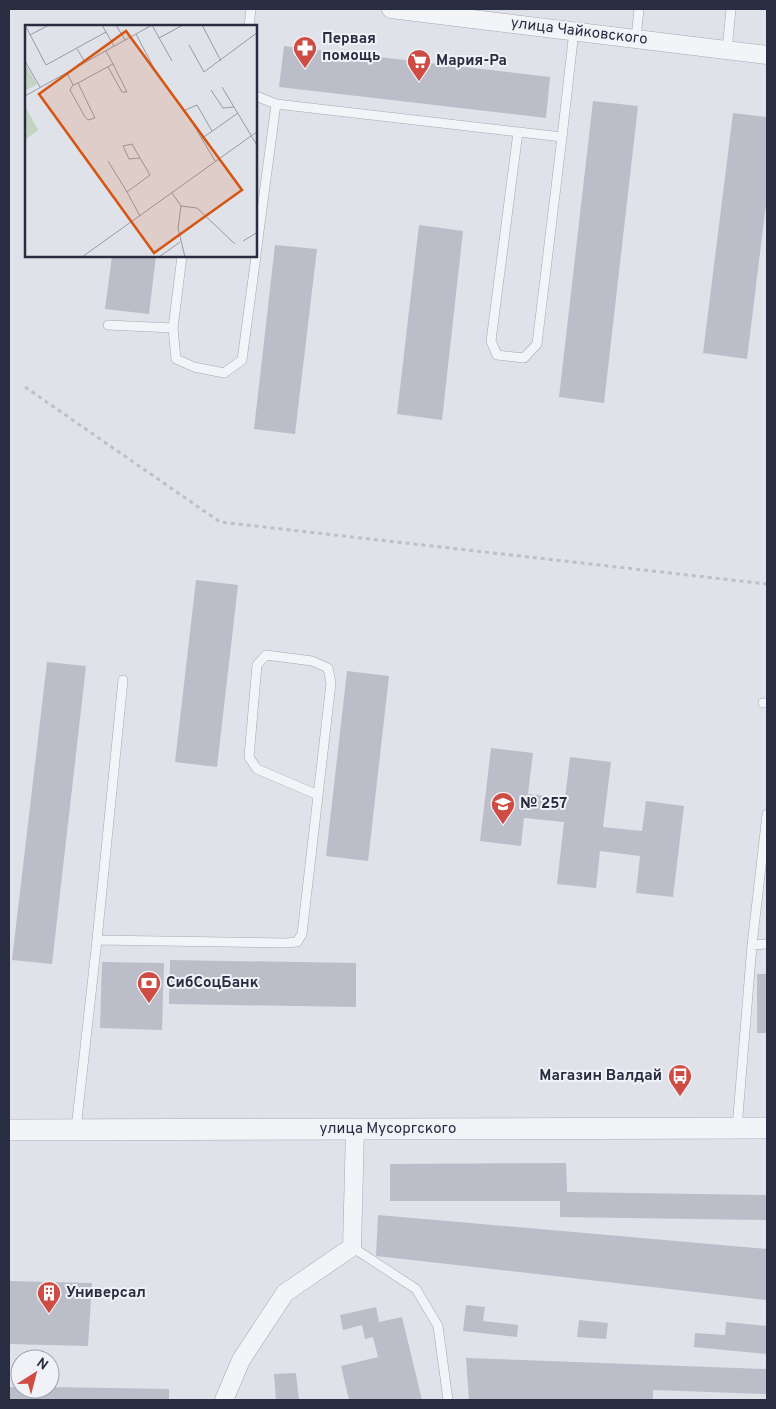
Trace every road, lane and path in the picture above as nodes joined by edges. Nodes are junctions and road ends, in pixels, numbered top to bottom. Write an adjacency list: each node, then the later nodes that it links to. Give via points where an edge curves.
1 (251, 9): 5 (lane)
2 (397, 9): 6 (street, улица Чайковского)
3 (639, 9): 7 (lane)
4 (731, 9): 8 (lane)
5 (249, 25)
6 (574, 31): 7 (street, улица Чайковского); 13 (lane)
7 (636, 38): 8 (street, улица Чайковского)
8 (726, 50): 9 (street, улица Чайковского)
9 (767, 54)
10 (258, 97): 11 (lane)
11 (276, 104): 12 (lane); 14 (lane)
12 (518, 132): 13 (lane); 13 (lane, via 491,341 497,355 524,358 537,344)
13 (562, 137)
14 (258, 240)
15 (182, 258): 18 (lane)
16 (256, 258): 18 (lane, via 242,360 224,373 194,367 176,359)
17 (108, 324): 18 (lane)
18 (173, 328)
19 (25, 387): 20 (path, via 220,522)
20 (767, 584)
21 (123, 680): 24 (lane)
22 (318, 795): 22 (lane, via 331,683 328,668 312,661 266,655 257,665 249,757 257,769); 24 (lane, via 302,934 297,942)
23 (767, 814): 26 (lane)
24 (97, 940): 30 (lane)
25 (767, 944): 26 (lane)
26 (752, 945): 27 (lane)
27 (737, 1128): 28 (street, улица Мусоргского); 31 (street, улица Мусоргского)
28 (767, 1128)
29 (9, 1130): 30 (street, улица Мусоргского)
30 (76, 1130): 31 (street, улица Мусоргского)
31 (355, 1130): 32 (street)
32 (352, 1247): 33 (street, via 285,1293 241,1360); 34 (lane, via 416,1289 438,1326)
33 (224, 1400)
34 (448, 1400)

